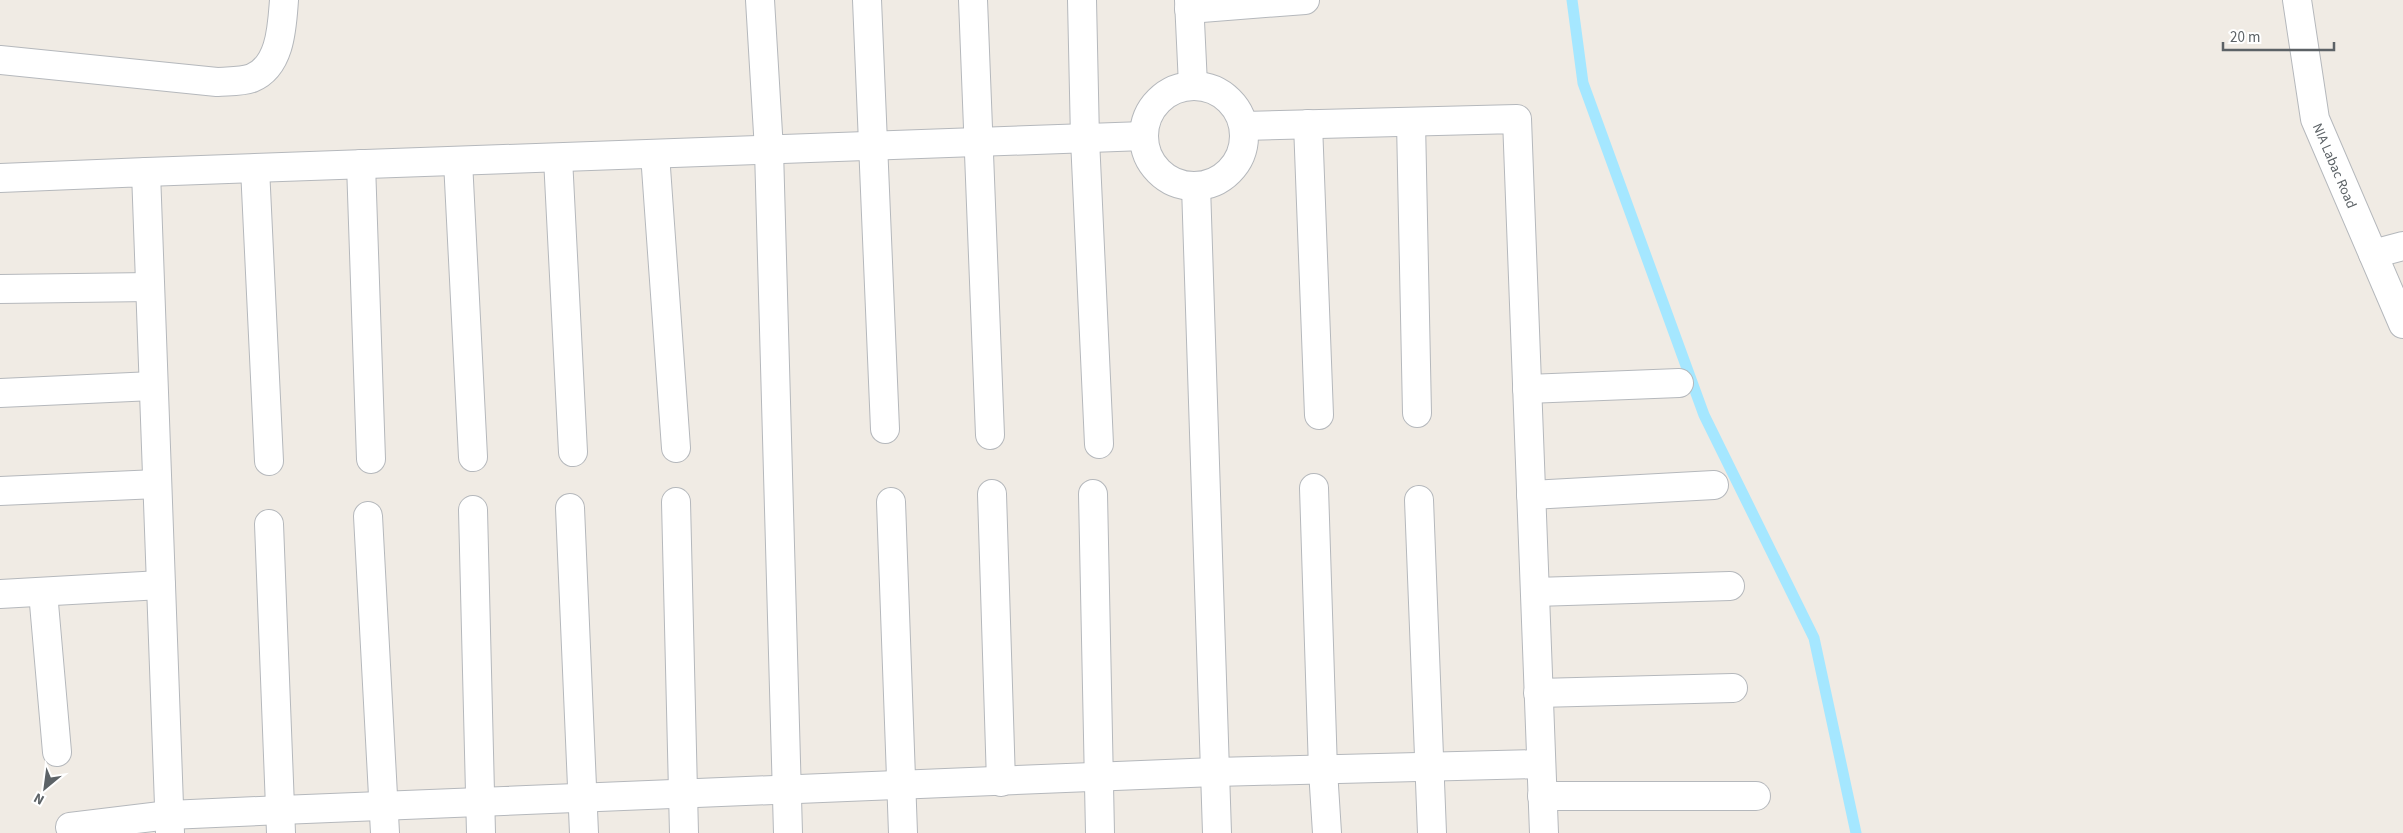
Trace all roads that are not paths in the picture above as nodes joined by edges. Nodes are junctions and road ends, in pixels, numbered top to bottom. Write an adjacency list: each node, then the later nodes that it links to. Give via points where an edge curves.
1 (284, 0): 9 (street, via 282,38 269,64 252,78 217,82)
2 (760, 0): 18 (street)
3 (867, 0): 17 (street)
4 (973, 0): 16 (street)
5 (1082, 0): 15 (street)
6 (1305, 0): 8 (street)
7 (2297, 0): 28 (street, NIA Labac Road, via 2315,119)
8 (1189, 5): 10 (street)
9 (0, 60)
10 (1193, 85): 13 (street, via 1217,91 1235,106); 14 (street, via 1170,91 1153,106)
11 (1411, 122): 12 (street); 34 (street, via 1517,118); 36 (street)
12 (1308, 124): 13 (street); 37 (street)
13 (1244, 126): 26 (street, via 1244,148 1234,167 1217,181)
14 (1144, 136): 15 (street); 26 (street, via 1146,152 1157,171 1175,183)
15 (1085, 139): 16 (street); 40 (street)
16 (978, 142): 17 (street); 39 (street)
17 (874, 146): 18 (street); 38 (street)
18 (769, 150): 19 (street); 75 (street)
19 (655, 154): 20 (street); 41 (street)
20 (558, 158): 21 (street); 42 (street)
21 (458, 161): 22 (street); 43 (street)
22 (361, 164): 23 (street); 44 (street)
23 (255, 168): 24 (street); 45 (street)
24 (146, 172): 25 (street); 29 (street)
25 (0, 178)
26 (1196, 186): 71 (street)
27 (2403, 246): 28 (street)
28 (2374, 254): 31 (street, NIA Labac Road)
29 (150, 287): 30 (street); 33 (street)
30 (0, 289)
31 (2403, 324)
32 (1679, 384): 34 (street)
33 (154, 386): 35 (street); 46 (street)
34 (1527, 389): 52 (street)
35 (0, 393)
36 (1417, 412)
37 (1319, 415)
38 (885, 429)
39 (990, 435)
40 (1099, 444)
41 (676, 448)
42 (573, 452)
43 (473, 457)
44 (371, 459)
45 (269, 461)
46 (157, 484): 49 (street); 60 (street)
47 (1714, 485): 52 (street)
48 (1314, 488): 70 (street)
49 (0, 491)
50 (992, 494): 73 (street)
51 (1093, 494): 72 (street)
52 (1531, 495): 63 (street)
53 (1419, 500): 69 (street)
54 (676, 502): 76 (street)
55 (891, 502): 74 (street)
56 (570, 508): 79 (street)
57 (473, 510): 80 (street)
58 (368, 516): 81 (street)
59 (270, 524): 82 (street)
60 (161, 585): 62 (street); 83 (street)
61 (1730, 586): 63 (street)
62 (43, 592): 64 (street); 67 (street)
63 (1535, 592): 66 (street)
64 (0, 594)
65 (1733, 688): 66 (street)
66 (1538, 693): 68 (street)
67 (57, 752)
68 (1541, 764): 69 (street); 77 (street)
69 (1429, 767): 70 (street); 93 (street)
70 (1323, 770): 71 (street); 92 (street)
71 (1215, 772): 72 (street); 91 (street)
72 (1097, 777): 73 (street); 90 (street)
73 (1001, 782): 74 (street)
74 (901, 786): 75 (street); 89 (street)
75 (786, 790): 76 (street); 88 (street)
76 (682, 794): 79 (street); 87 (street)
77 (1542, 796): 78 (street); 94 (street)
78 (1756, 796)
79 (583, 798): 80 (street); 86 (street)
80 (480, 802): 81 (street); 85 (street)
81 (385, 820): 82 (street)
82 (281, 822): 83 (street)
83 (169, 824): 84 (street)
84 (70, 826)
85 (481, 833)
86 (584, 833)
87 (684, 833)
88 (788, 833)
89 (903, 833)
90 (1100, 833)
91 (1217, 833)
92 (1328, 833)
93 (1432, 833)
94 (1544, 833)

